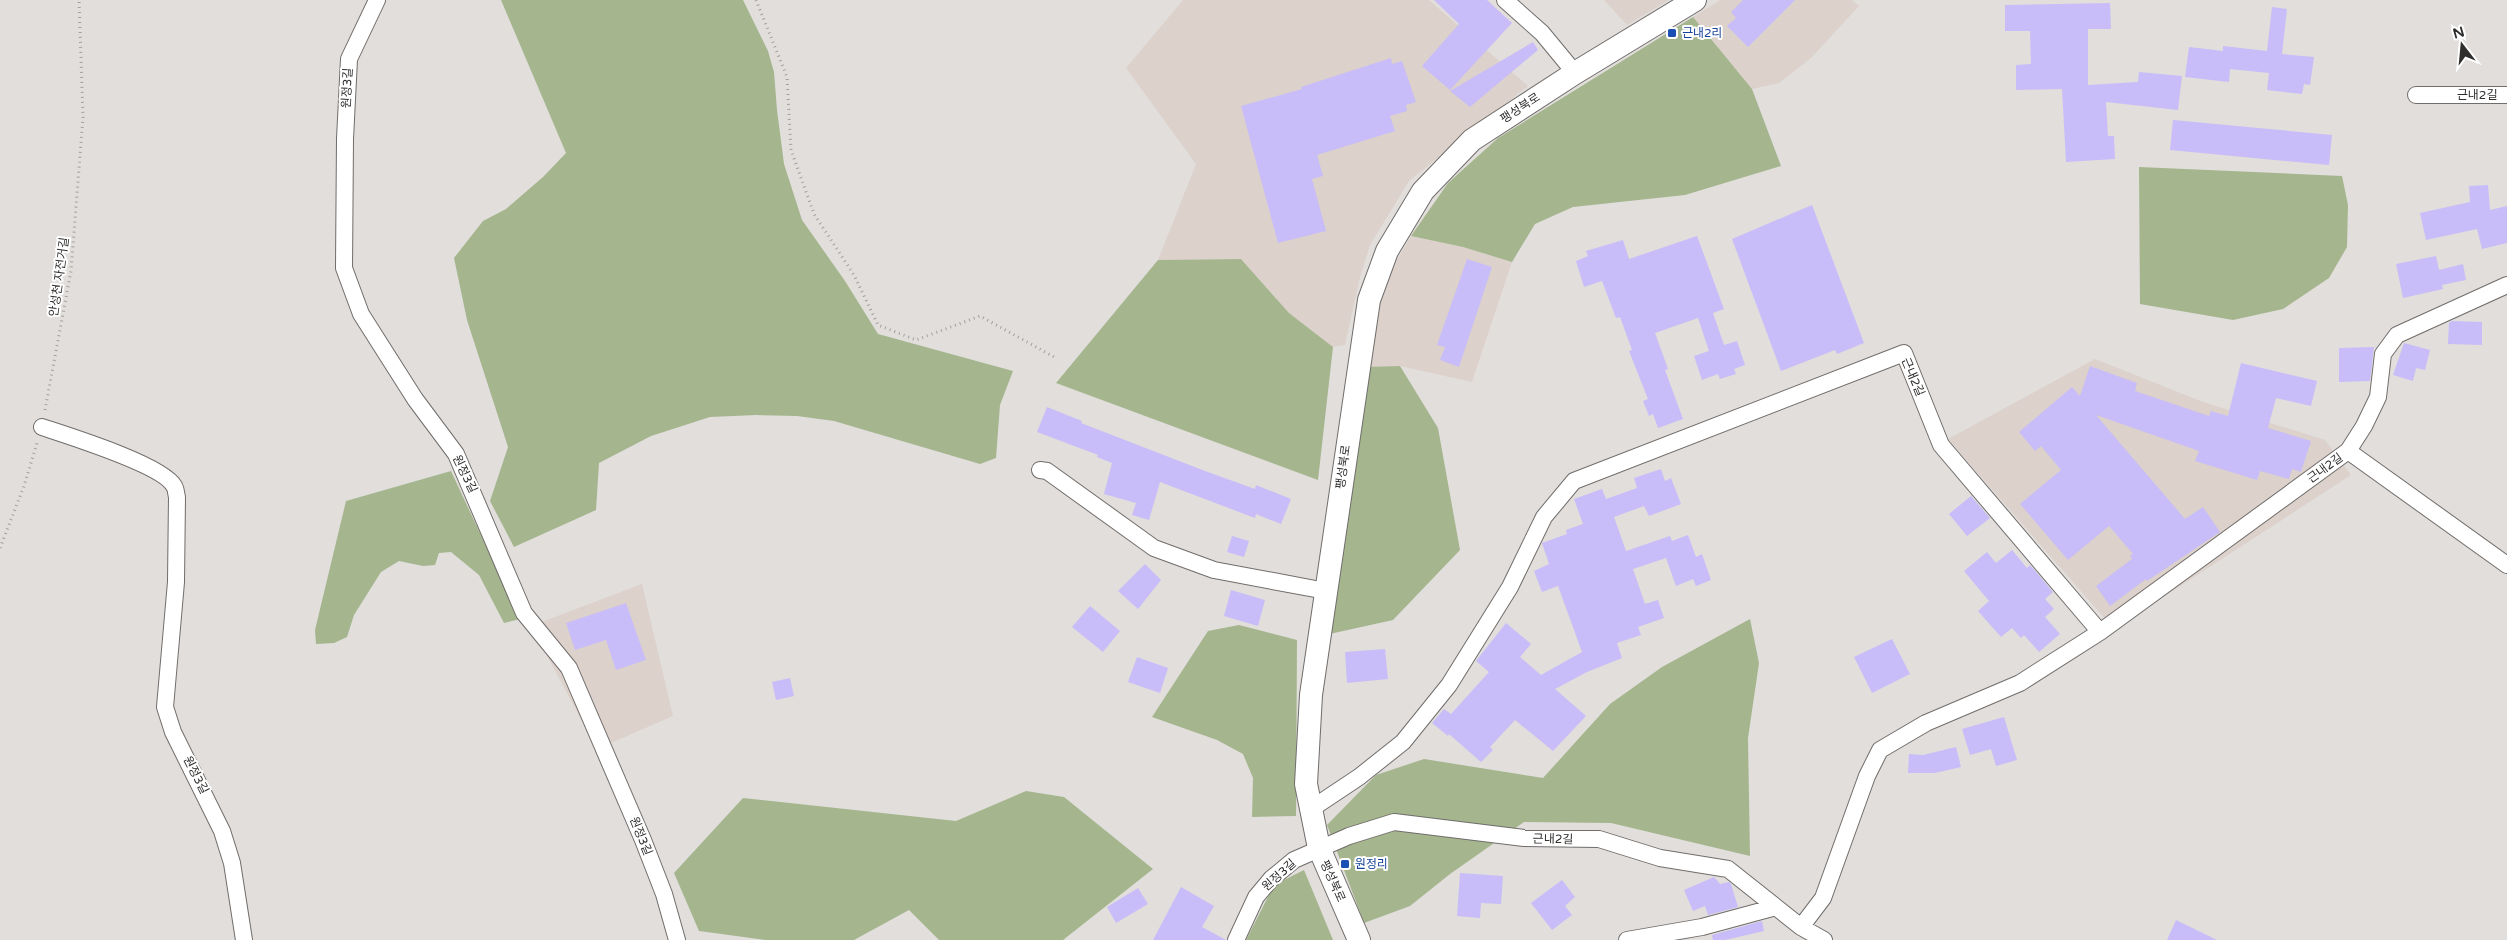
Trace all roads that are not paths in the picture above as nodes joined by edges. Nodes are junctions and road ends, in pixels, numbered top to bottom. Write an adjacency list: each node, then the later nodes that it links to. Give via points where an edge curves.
1 (377, 0): 20 (street, 원정3길, via 349,59 344,268 349,285 361,314 415,399 456,454 524,613 569,668 643,840)
2 (1505, 0): 4 (street, via 1542,33)
3 (1695, 0): 4 (street, 팽성북로)
4 (1574, 72): 12 (street, 팽성북로, via 1472,140 1424,191 1387,251 1369,300)
5 (2416, 95): 6 (street, 근내2길)
6 (2507, 95)
7 (2507, 285): 9 (street, 근내2길, via 2397,335 2383,354 2378,397)
8 (42, 426): 19 (street, 원정3길, via 134,461 174,485 177,497 176,582 165,707 173,732 222,831 232,863)
9 (2348, 451): 11 (street); 13 (street, 근내2길)
10 (1040, 470): 12 (street, via 1047,471 1154,548 1214,570)
11 (2507, 565)
12 (1326, 591): 14 (street, 팽성북로, via 1311,695 1306,784)
13 (2100, 632): 14 (street, 근내2길, via 1941,445 1904,353 1574,481 1544,517 1510,586 1449,685 1403,742); 17 (street, 근내2길, via 2020,683 1926,723 1880,750 1867,776 1822,898)
14 (1311, 809): 15 (street, 팽성북로)
15 (1319, 848): 16 (street, 근내2길, via 1394,822 1524,838 1599,839 1660,858 1728,869); 21 (street, 원정3길, via 1294,860 1271,879 1256,897); 22 (street, 팽성북로)
16 (1776, 907): 17 (street, 근내2길); 18 (street)
17 (1801, 927): 24 (street, 근내2길)
18 (1703, 933): 23 (street)
19 (244, 940)
20 (677, 940)
21 (1236, 940)
22 (1359, 940)
23 (1627, 940)
24 (1824, 940)

